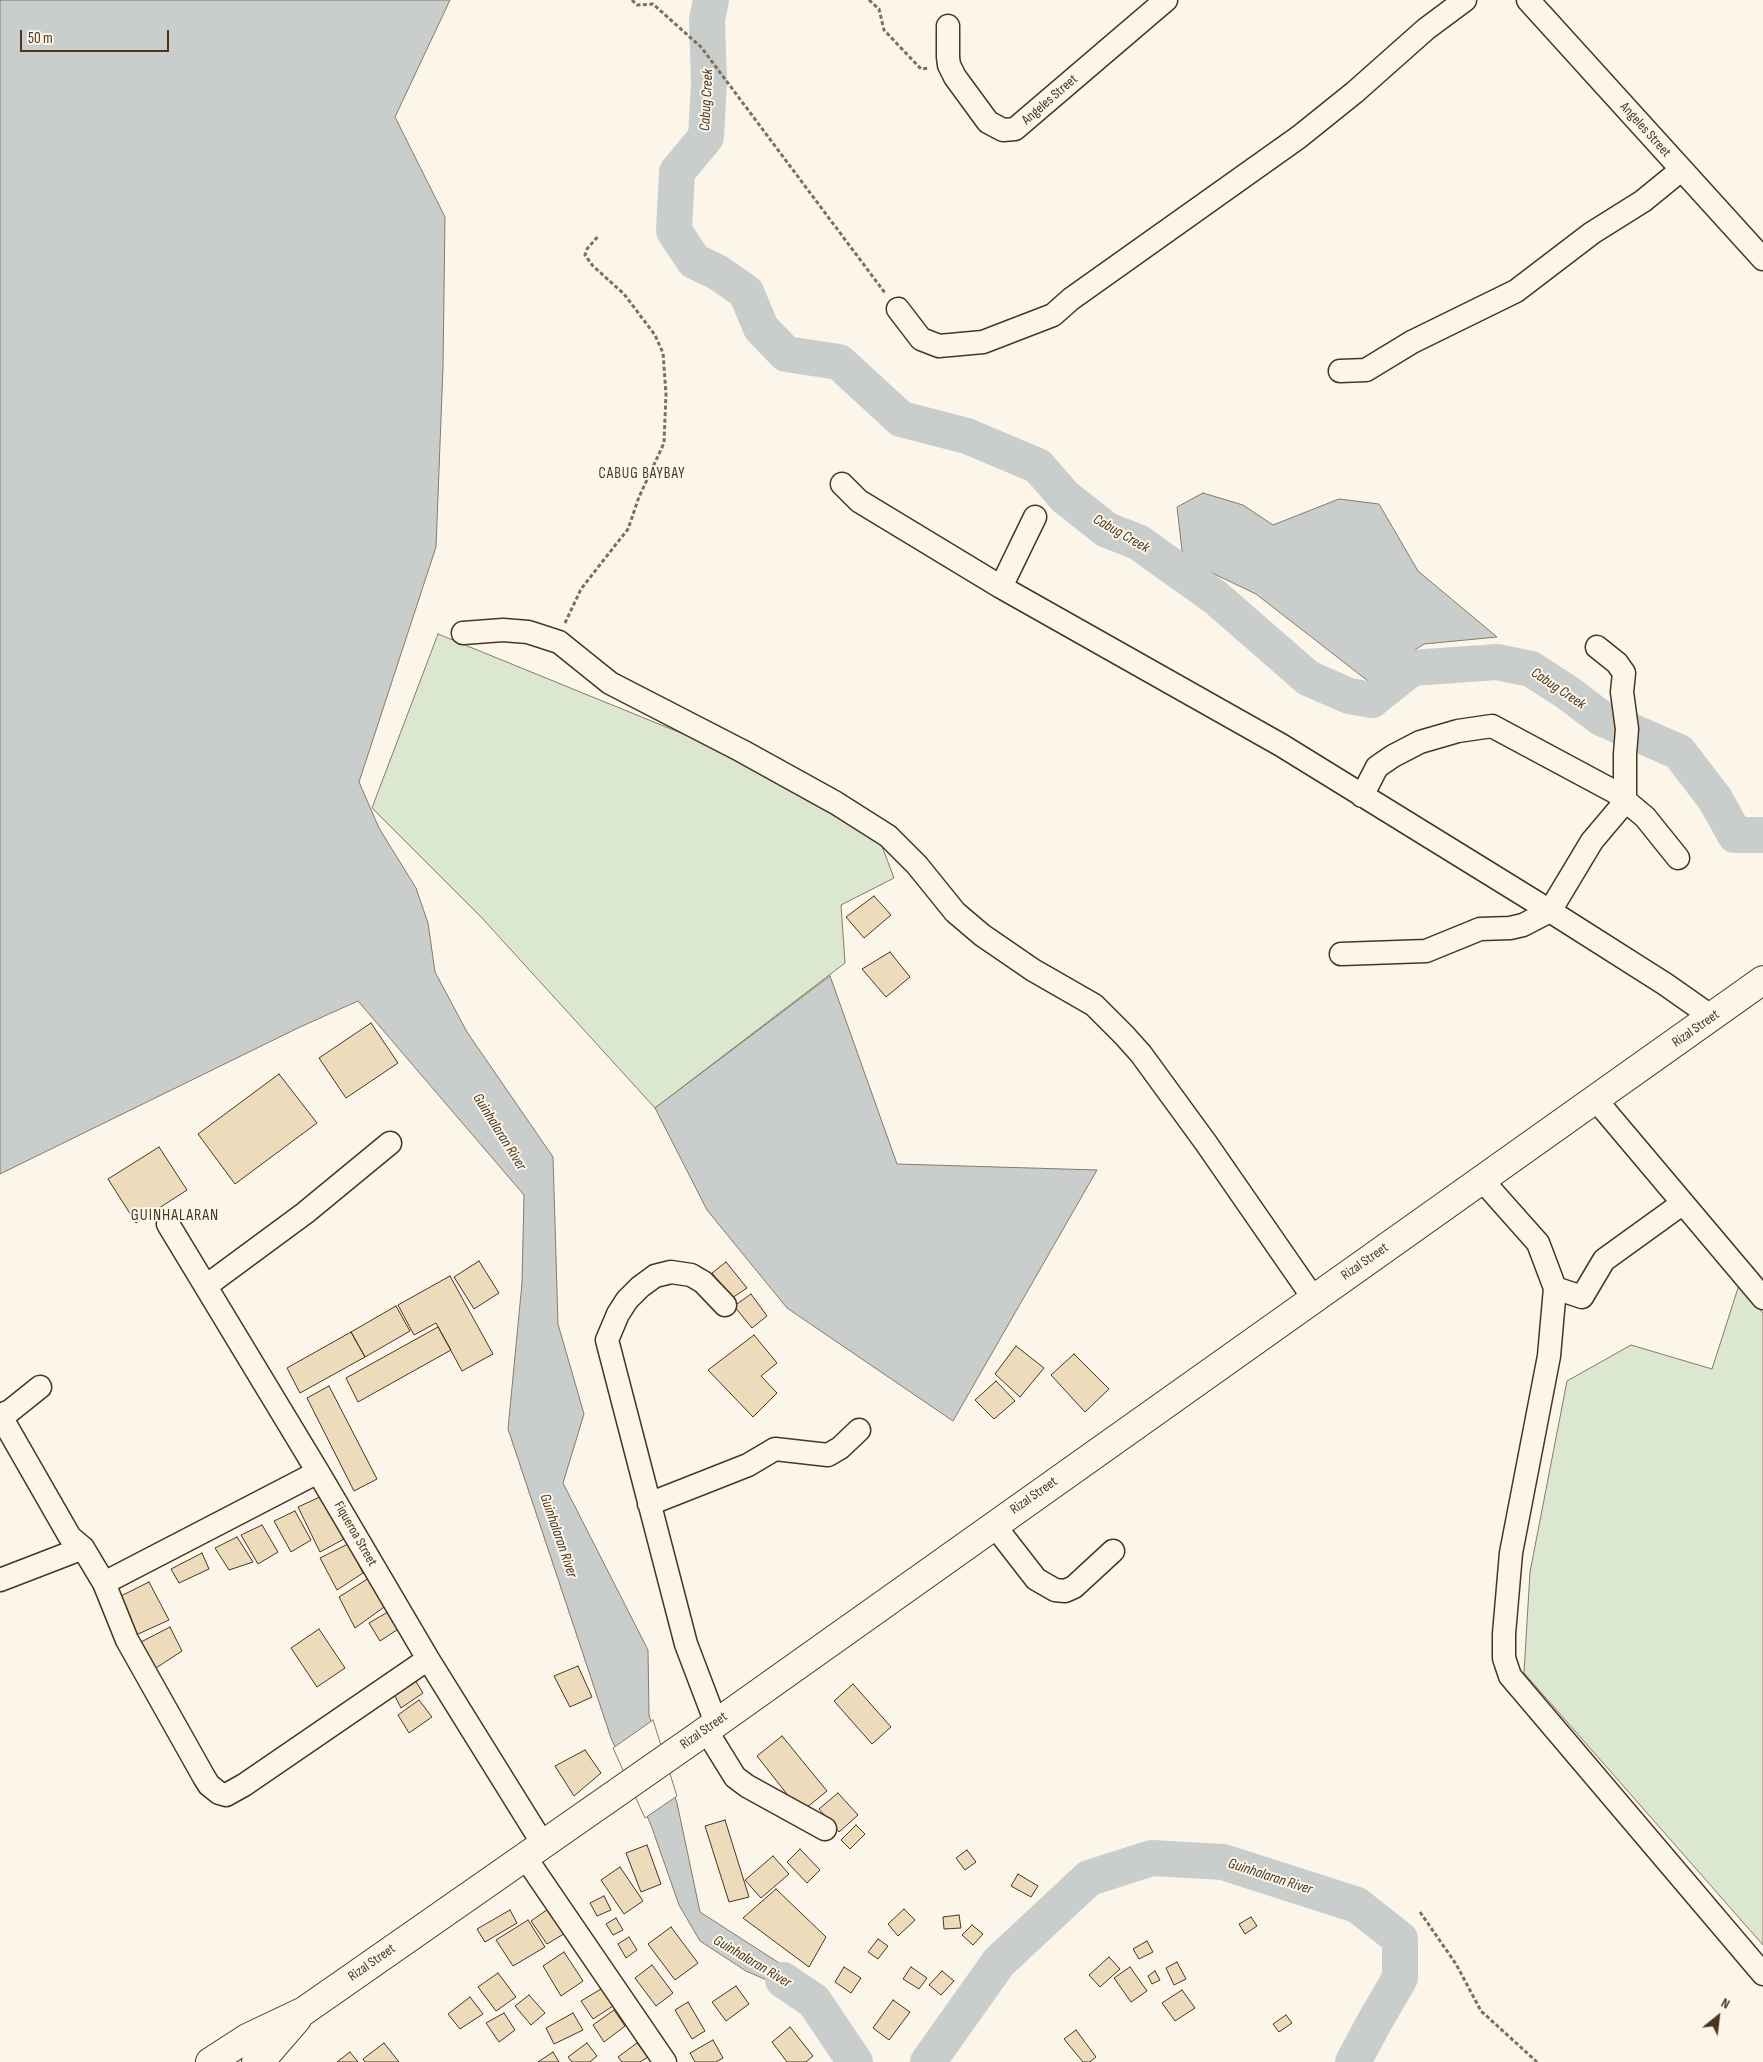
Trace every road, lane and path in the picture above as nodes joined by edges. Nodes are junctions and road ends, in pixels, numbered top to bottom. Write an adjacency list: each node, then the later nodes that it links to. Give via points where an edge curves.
1 (632, 0): 11 (path, via 637,5 653,4 702,49)
2 (869, 0): 7 (path, via 879,9 884,30 921,69)
3 (1166, 0): 7 (street, Angeles Street, via 1015,129 1003,130 988,122 954,77)
4 (1465, 0): 11 (street, via 1298,137 1053,315 983,342 938,346 921,338)
5 (1528, 0): 8 (street, Angeles Street)
6 (948, 26): 7 (street, Angeles Street)
7 (949, 65)
8 (1681, 170): 10 (street, Angeles Street); 12 (street, via 1643,201 1592,233 1516,291 1412,342 1366,370)
9 (599, 235): 17 (path, via 585,255 635,307 655,335 663,353 666,394 664,443 628,529 581,589 567,614)
10 (1763, 259)
11 (898, 310)
12 (1340, 371)
13 (842, 484): 15 (street, via 859,501)
14 (1036, 517): 15 (street)
15 (1000, 587): 19 (street, via 1281,745)
16 (463, 633): 17 (street, via 528,632)
17 (559, 642): 34 (street, via 610,683 742,751 888,836 917,865 955,912 982,935 1033,970 1094,1005 1140,1054)
18 (1598, 647): 20 (street, via 1624,673)
19 (1362, 796): 20 (street, via 1377,767 1420,742 1492,726 1615,792); 22 (street)
20 (1626, 802): 21 (street, via 1645,817); 22 (street, via 1592,841)
21 (1678, 858)
22 (1550, 911): 23 (street, via 1523,925 1480,929 1426,951); 25 (street)
23 (1341, 954)
24 (1763, 980): 25 (main road, Rizal Street)
25 (1712, 1017): 26 (main road, Rizal Street)
26 (1596, 1100): 28 (main road, Rizal Street); 29 (street)
27 (390, 1143): 31 (street, via 305,1213)
28 (1482, 1180): 32 (street, via 1538,1243); 34 (main road, Rizal Street)
29 (1683, 1203): 32 (street, via 1604,1260 1582,1297); 33 (street)
30 (168, 1224): 31 (street, Fiqueroa Street)
31 (206, 1286): 38 (street, Fiqueroa Street)
32 (1555, 1288): 50 (street, via 1550,1356 1511,1553 1504,1658 1510,1676)
33 (1763, 1298)
34 (1314, 1299): 40 (main road, Rizal Street)
35 (725, 1305): 39 (street, via 703,1282 691,1275 671,1272 655,1276 640,1286 612,1326 607,1340)
36 (40, 1387): 41 (street, via 0,1415 70,1537)
37 (859, 1430): 39 (street, via 840,1448 828,1454 775,1448 748,1466)
38 (318, 1472): 44 (street); 45 (street, Fiqueroa Street)
39 (649, 1504): 46 (street)
40 (994, 1525): 42 (street, via 1036,1579 1055,1590 1066,1592 1074,1587); 46 (main road, Rizal Street)
41 (83, 1548): 43 (street); 44 (street)
42 (1113, 1551)
43 (0, 1580)
44 (104, 1583): 45 (street, via 127,1640 204,1777 218,1793 226,1796)
45 (428, 1659): 48 (street, Fiqueroa Street)
46 (705, 1730): 47 (street, via 735,1778); 48 (main road, Rizal Street)
47 (825, 1829)
48 (534, 1850): 51 (main road, Rizal Street); 54 (street, Fiqueroa Street)
49 (1420, 1912): 55 (path, via 1456,1964 1481,2010)
50 (1763, 1974)
51 (304, 2011): 52 (main road, Rizal Street, via 246,2038); 53 (main road, Rizal Street)
52 (210, 2062)
53 (256, 2062)
54 (665, 2062)
55 (1537, 2062)

